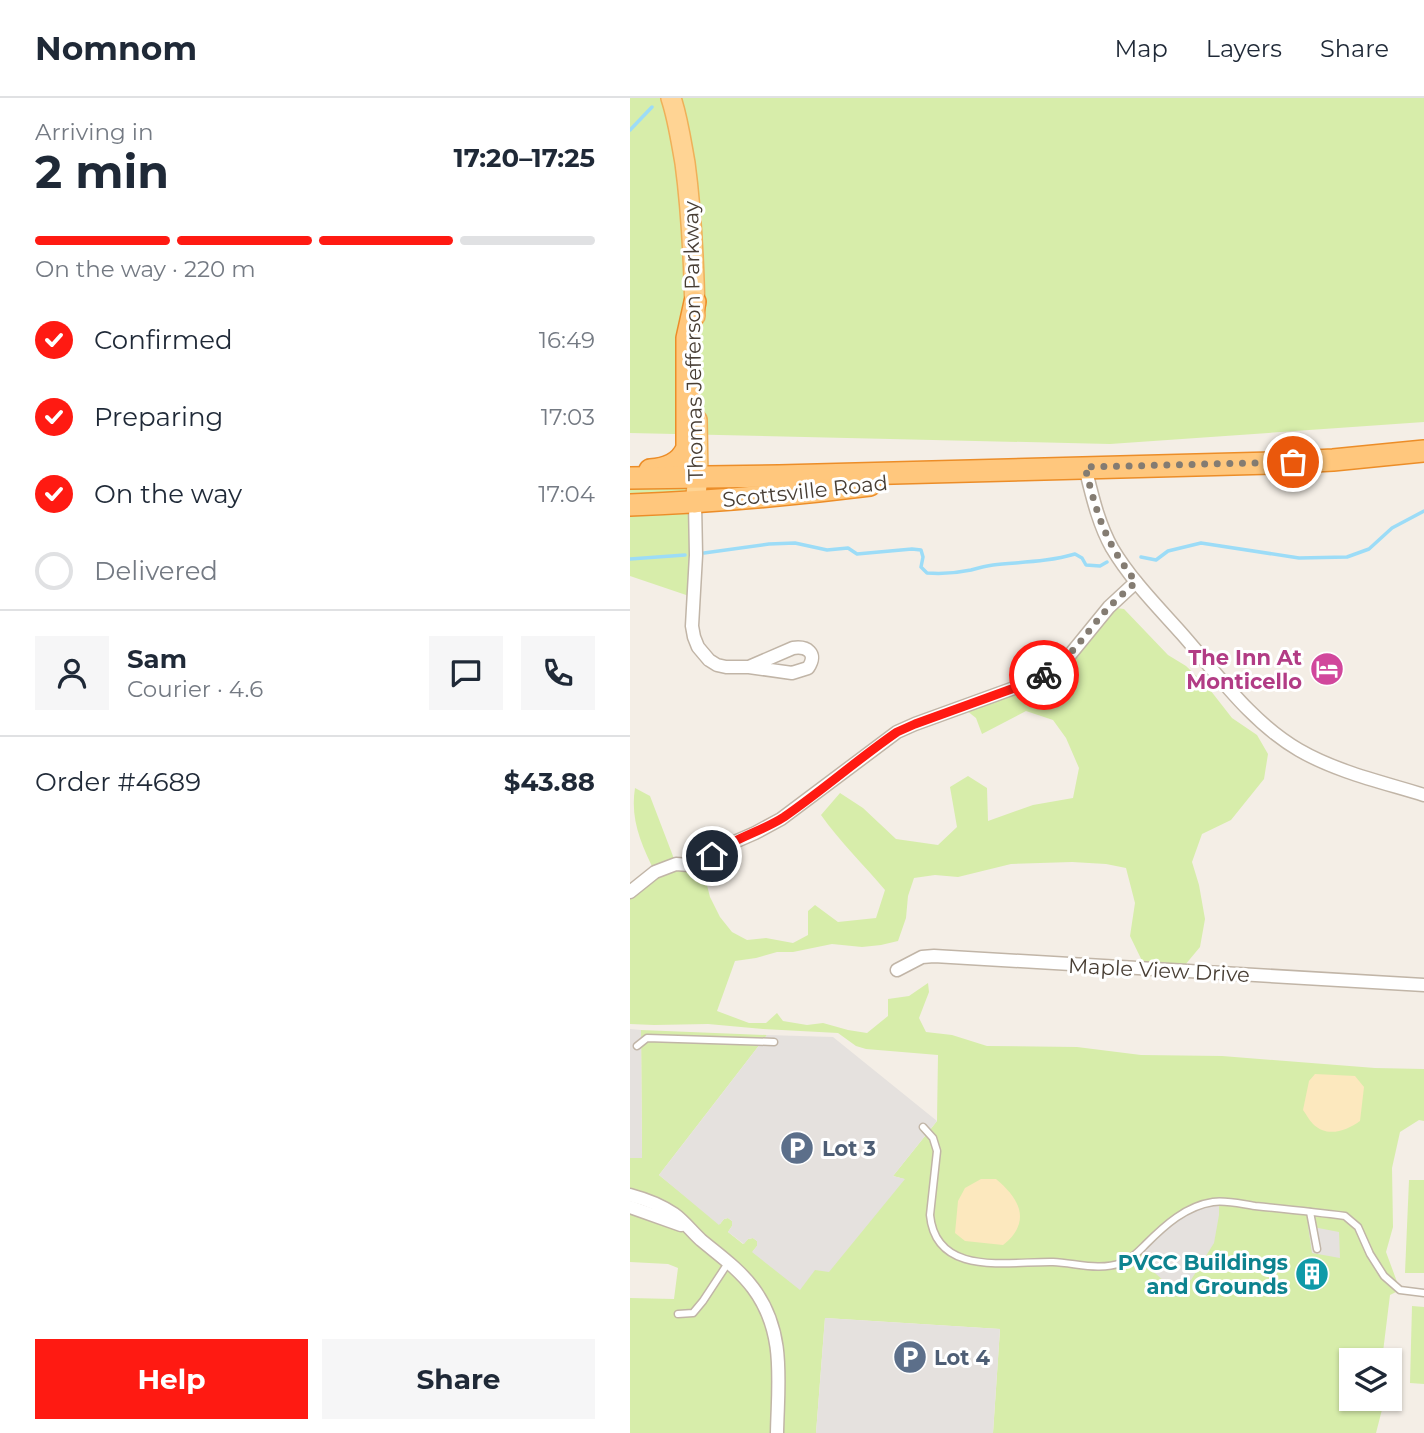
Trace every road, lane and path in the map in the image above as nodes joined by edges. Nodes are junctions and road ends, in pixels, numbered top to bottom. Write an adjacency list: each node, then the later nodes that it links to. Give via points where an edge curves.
1 (671, 98): 2 (main road, Thomas Jefferson Parkway, via 691,206)
2 (695, 302): 5 (highway, via 687,338 687,448 680,460 668,467); 7 (main road, Thomas Jefferson Parkway)
3 (1424, 451): 4 (highway, Scottsville Road, via 1276,463)
4 (1085, 467): 6 (highway, Scottsville Road); 11 (street, via 1103,530)
5 (630, 470)
6 (980, 471): 7 (highway, Scottsville Road); 9 (highway, Scottsville Road)
7 (698, 477): 8 (highway, Scottsville Road); 9 (main road, Thomas Jefferson Parkway)
8 (630, 478)
9 (695, 503): 10 (highway, Scottsville Road); 12 (street, via 694,637 703,655 717,665)
10 (630, 505)
11 (1136, 582): 13 (street, via 1262,723 1282,739 1336,767); 14 (street, via 1069,656 1037,679 897,732 781,819 723,847 702,866 676,864 655,872)
12 (749, 667)
13 (1424, 795)
14 (630, 891)
15 (897, 970): 16 (street, Maple View Drive, via 934,956)
16 (1424, 985)
17 (774, 1042): 18 (lane, via 647,1038)
18 (637, 1046)
19 (923, 1127): 22 (lane, via 937,1151 930,1215 934,1235 952,1252 983,1263 1063,1262 1095,1267 1123,1263 1165,1225 1211,1202)
20 (630, 1195): 23 (street, via 661,1206)
21 (630, 1207): 23 (street)
22 (1310, 1212): 24 (lane); 26 (lane, via 1345,1216 1357,1227 1384,1276 1400,1290)
23 (688, 1228): 25 (street)
24 (1317, 1249)
25 (728, 1263): 27 (lane, via 693,1313); 28 (street, via 752,1287 776,1335)
26 (1424, 1293)
27 (678, 1314)
28 (777, 1433)

